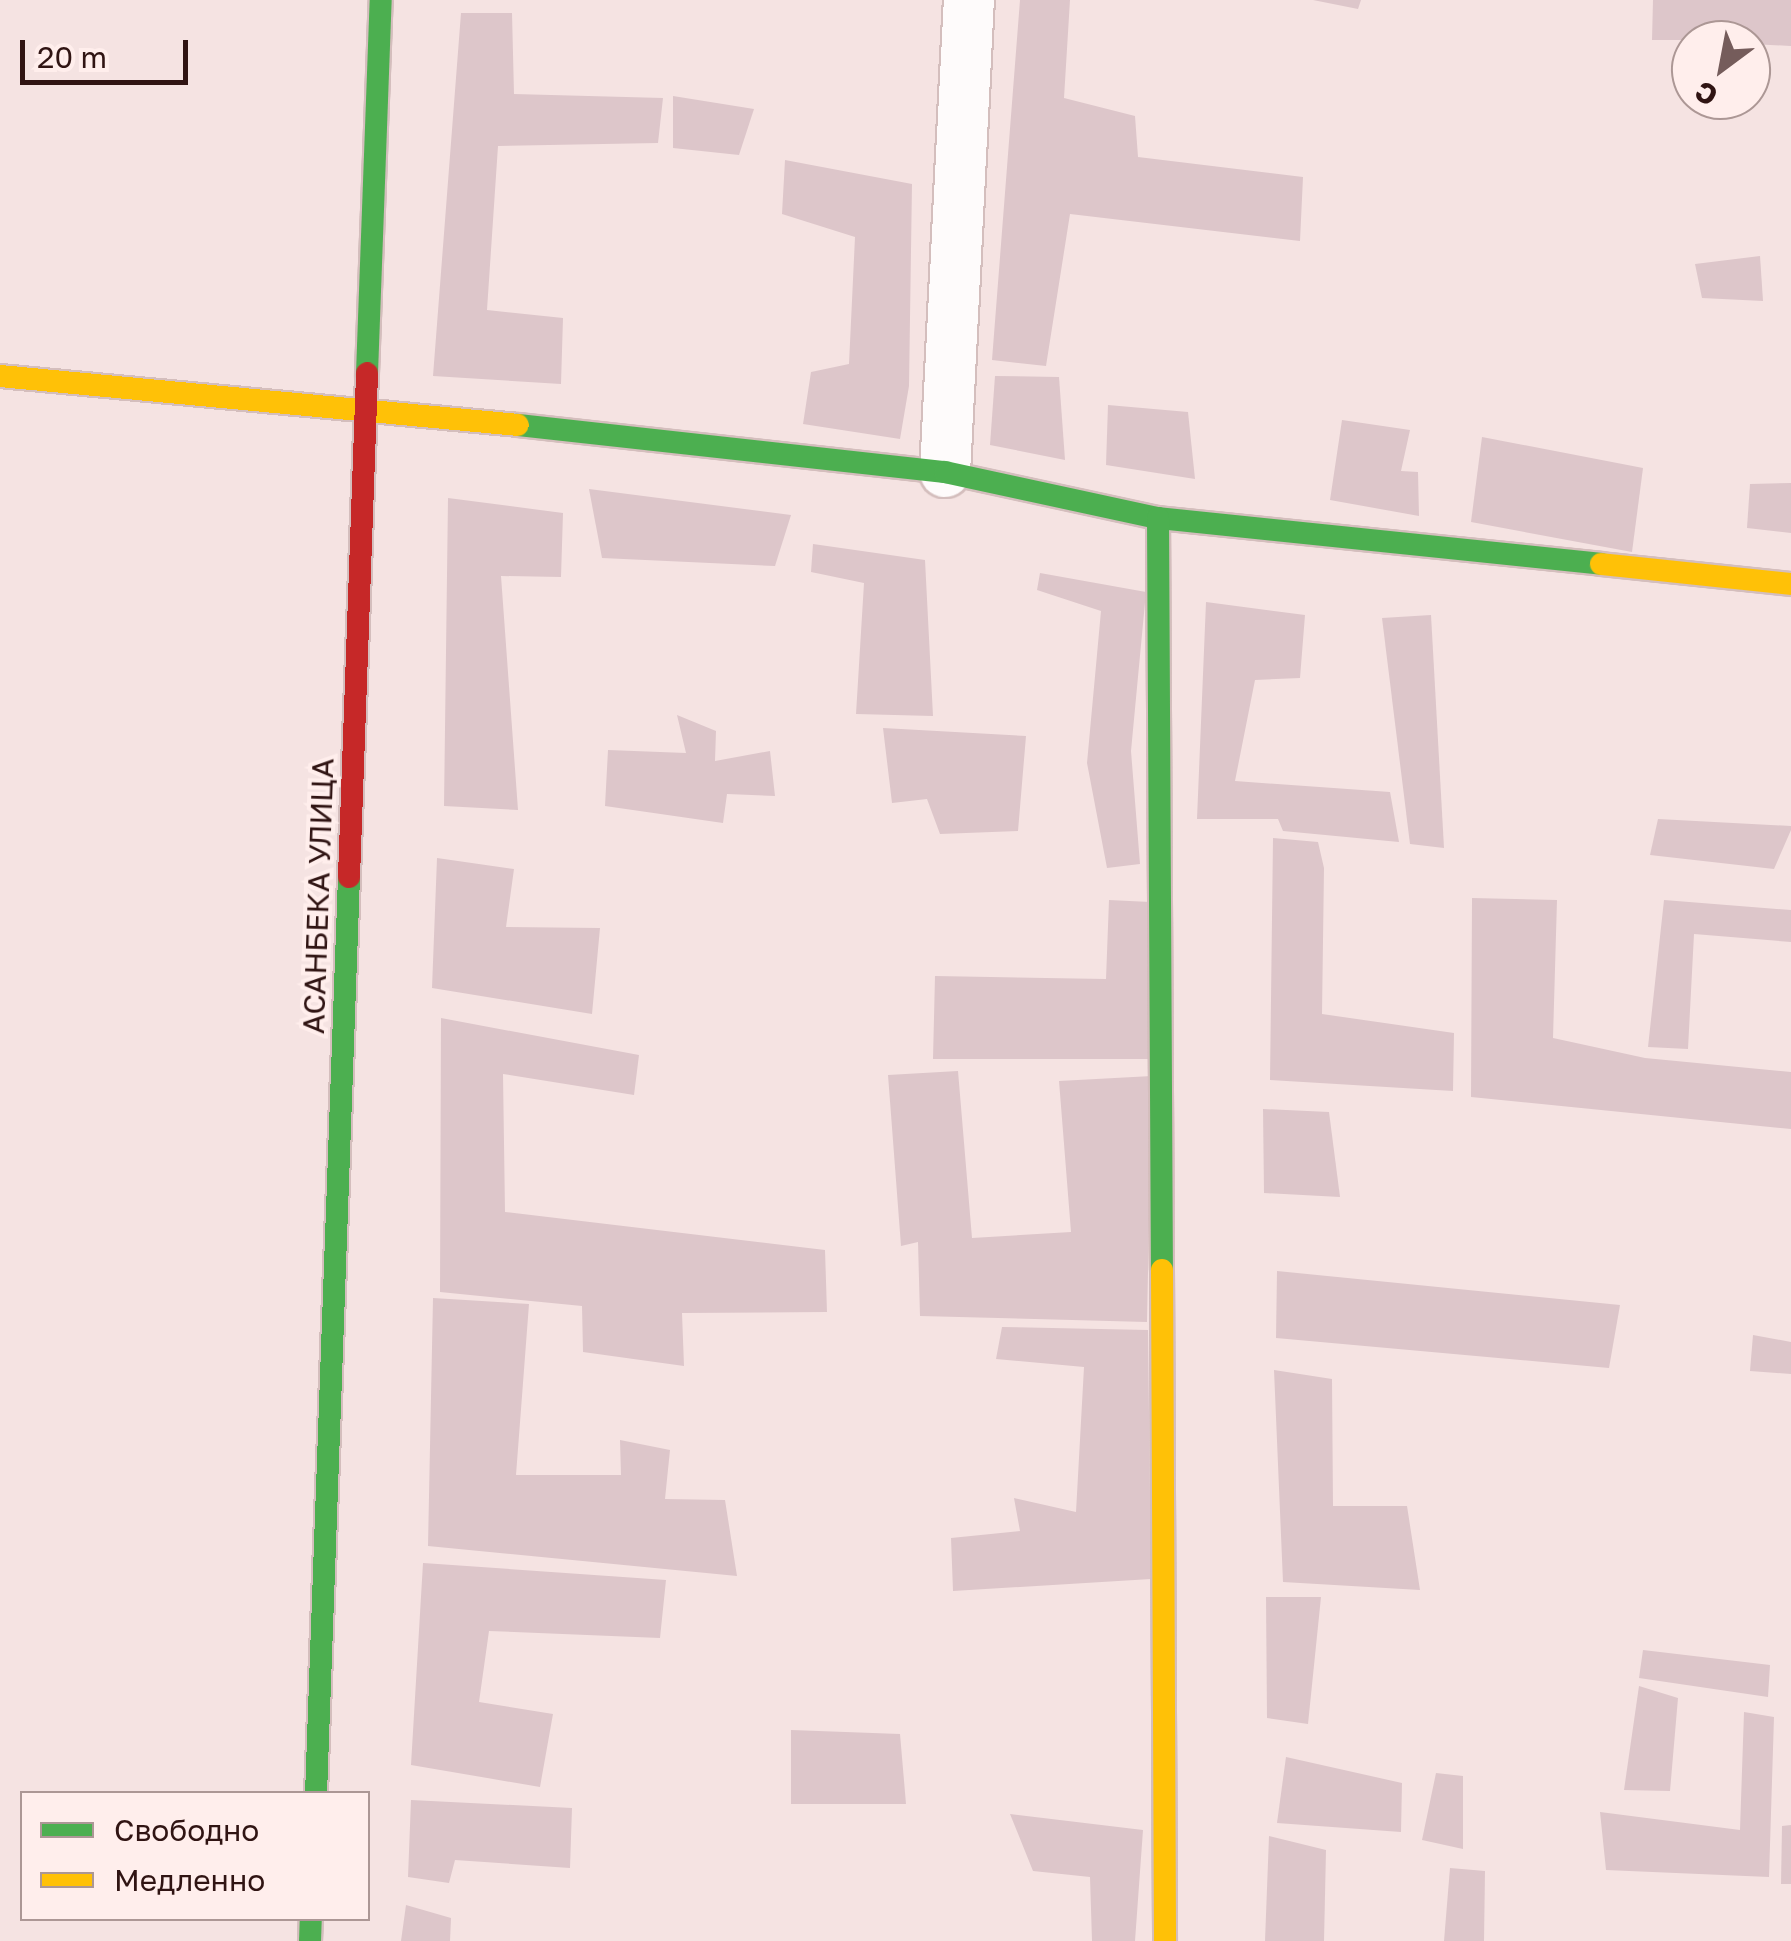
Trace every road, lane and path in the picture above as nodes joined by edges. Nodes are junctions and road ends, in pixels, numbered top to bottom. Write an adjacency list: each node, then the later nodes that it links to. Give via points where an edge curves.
1 (381, 0): 4 (street, АСАНБЕКА УЛИЦА)
2 (968, 0): 5 (street)
3 (0, 376): 4 (street)
4 (365, 408): 5 (street); 8 (street, АСАНБЕКА УЛИЦА)
5 (945, 472): 6 (street)
6 (1158, 518): 7 (street); 9 (street)
7 (1791, 584)
8 (316, 1791)
9 (1164, 1941)

